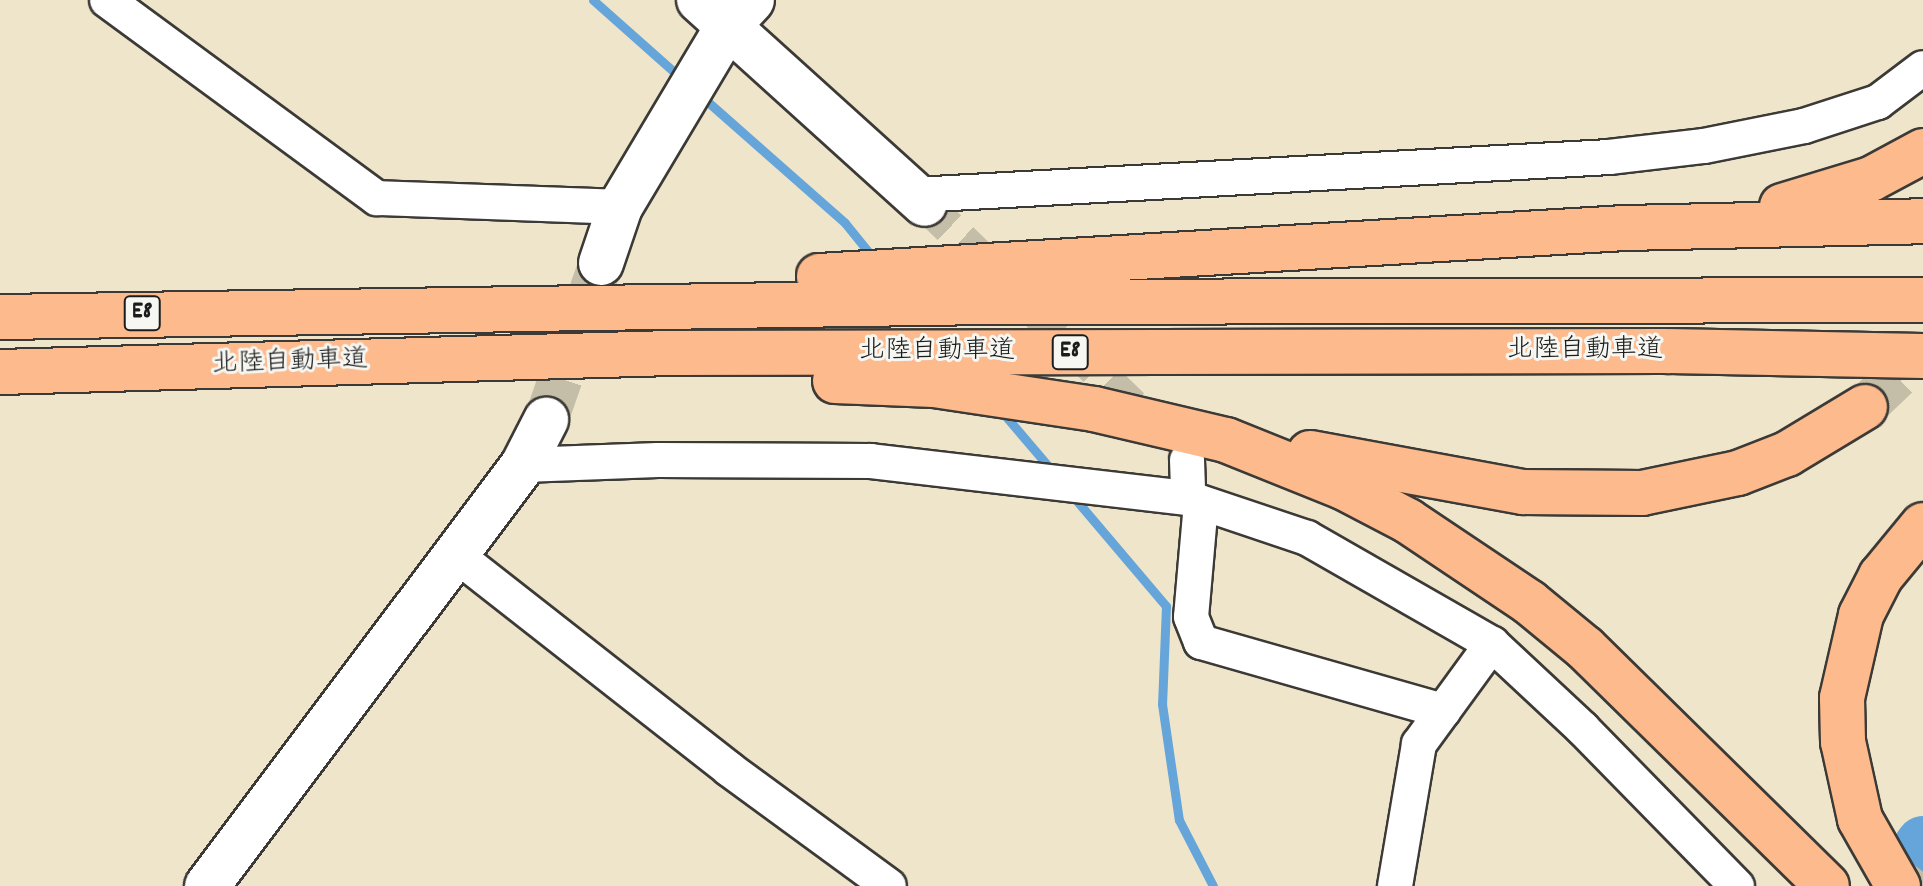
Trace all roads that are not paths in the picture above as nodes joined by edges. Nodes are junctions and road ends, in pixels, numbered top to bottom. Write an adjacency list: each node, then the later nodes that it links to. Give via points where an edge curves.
1 (107, 0): 6 (street, via 377,198)
2 (726, 9): 5 (street); 6 (street)
3 (1923, 68): 5 (street, via 1878,102 1804,126 1691,148)
4 (1923, 151): 8 (highway, via 1871,179 1816,198 1697,221)
5 (920, 200)
6 (620, 207): 9 (street)
7 (1923, 221): 8 (highway)
8 (1625, 228): 11 (highway)
9 (601, 263)
10 (1923, 300): 11 (highway, 北陸自動車道 / E8, via 1640,296)
11 (284, 309): 12 (highway, 北陸自動車道 / E8)
12 (0, 317)
13 (1923, 356): 14 (highway, 北陸自動車道 / E8, via 1664,351 672,353)
14 (218, 364): 15 (highway, 北陸自動車道 / E8); 18 (highway, via 934,385)
15 (0, 372)
16 (1865, 407): 18 (highway, via 1787,454 1738,473 1642,493 1586,495 1457,482)
17 (546, 420): 19 (street)
18 (1179, 442): 20 (street); 29 (highway, via 1281,460 1343,487 1471,560 1585,648)
19 (523, 465): 20 (street, via 871,461); 22 (street)
20 (1194, 501): 23 (street, via 1307,538); 24 (street, via 1191,617 1201,642)
21 (1923, 525): 30 (highway, via 1881,576 1861,615 1842,698 1843,742 1860,819)
22 (455, 554): 25 (street); 26 (street, via 729,769)
23 (1492, 644): 24 (street); 28 (street)
24 (1443, 711): 27 (street, via 1419,744)
25 (207, 886)
26 (889, 886)
27 (1395, 886)
28 (1737, 886)
29 (1827, 886)
30 (1898, 886)

